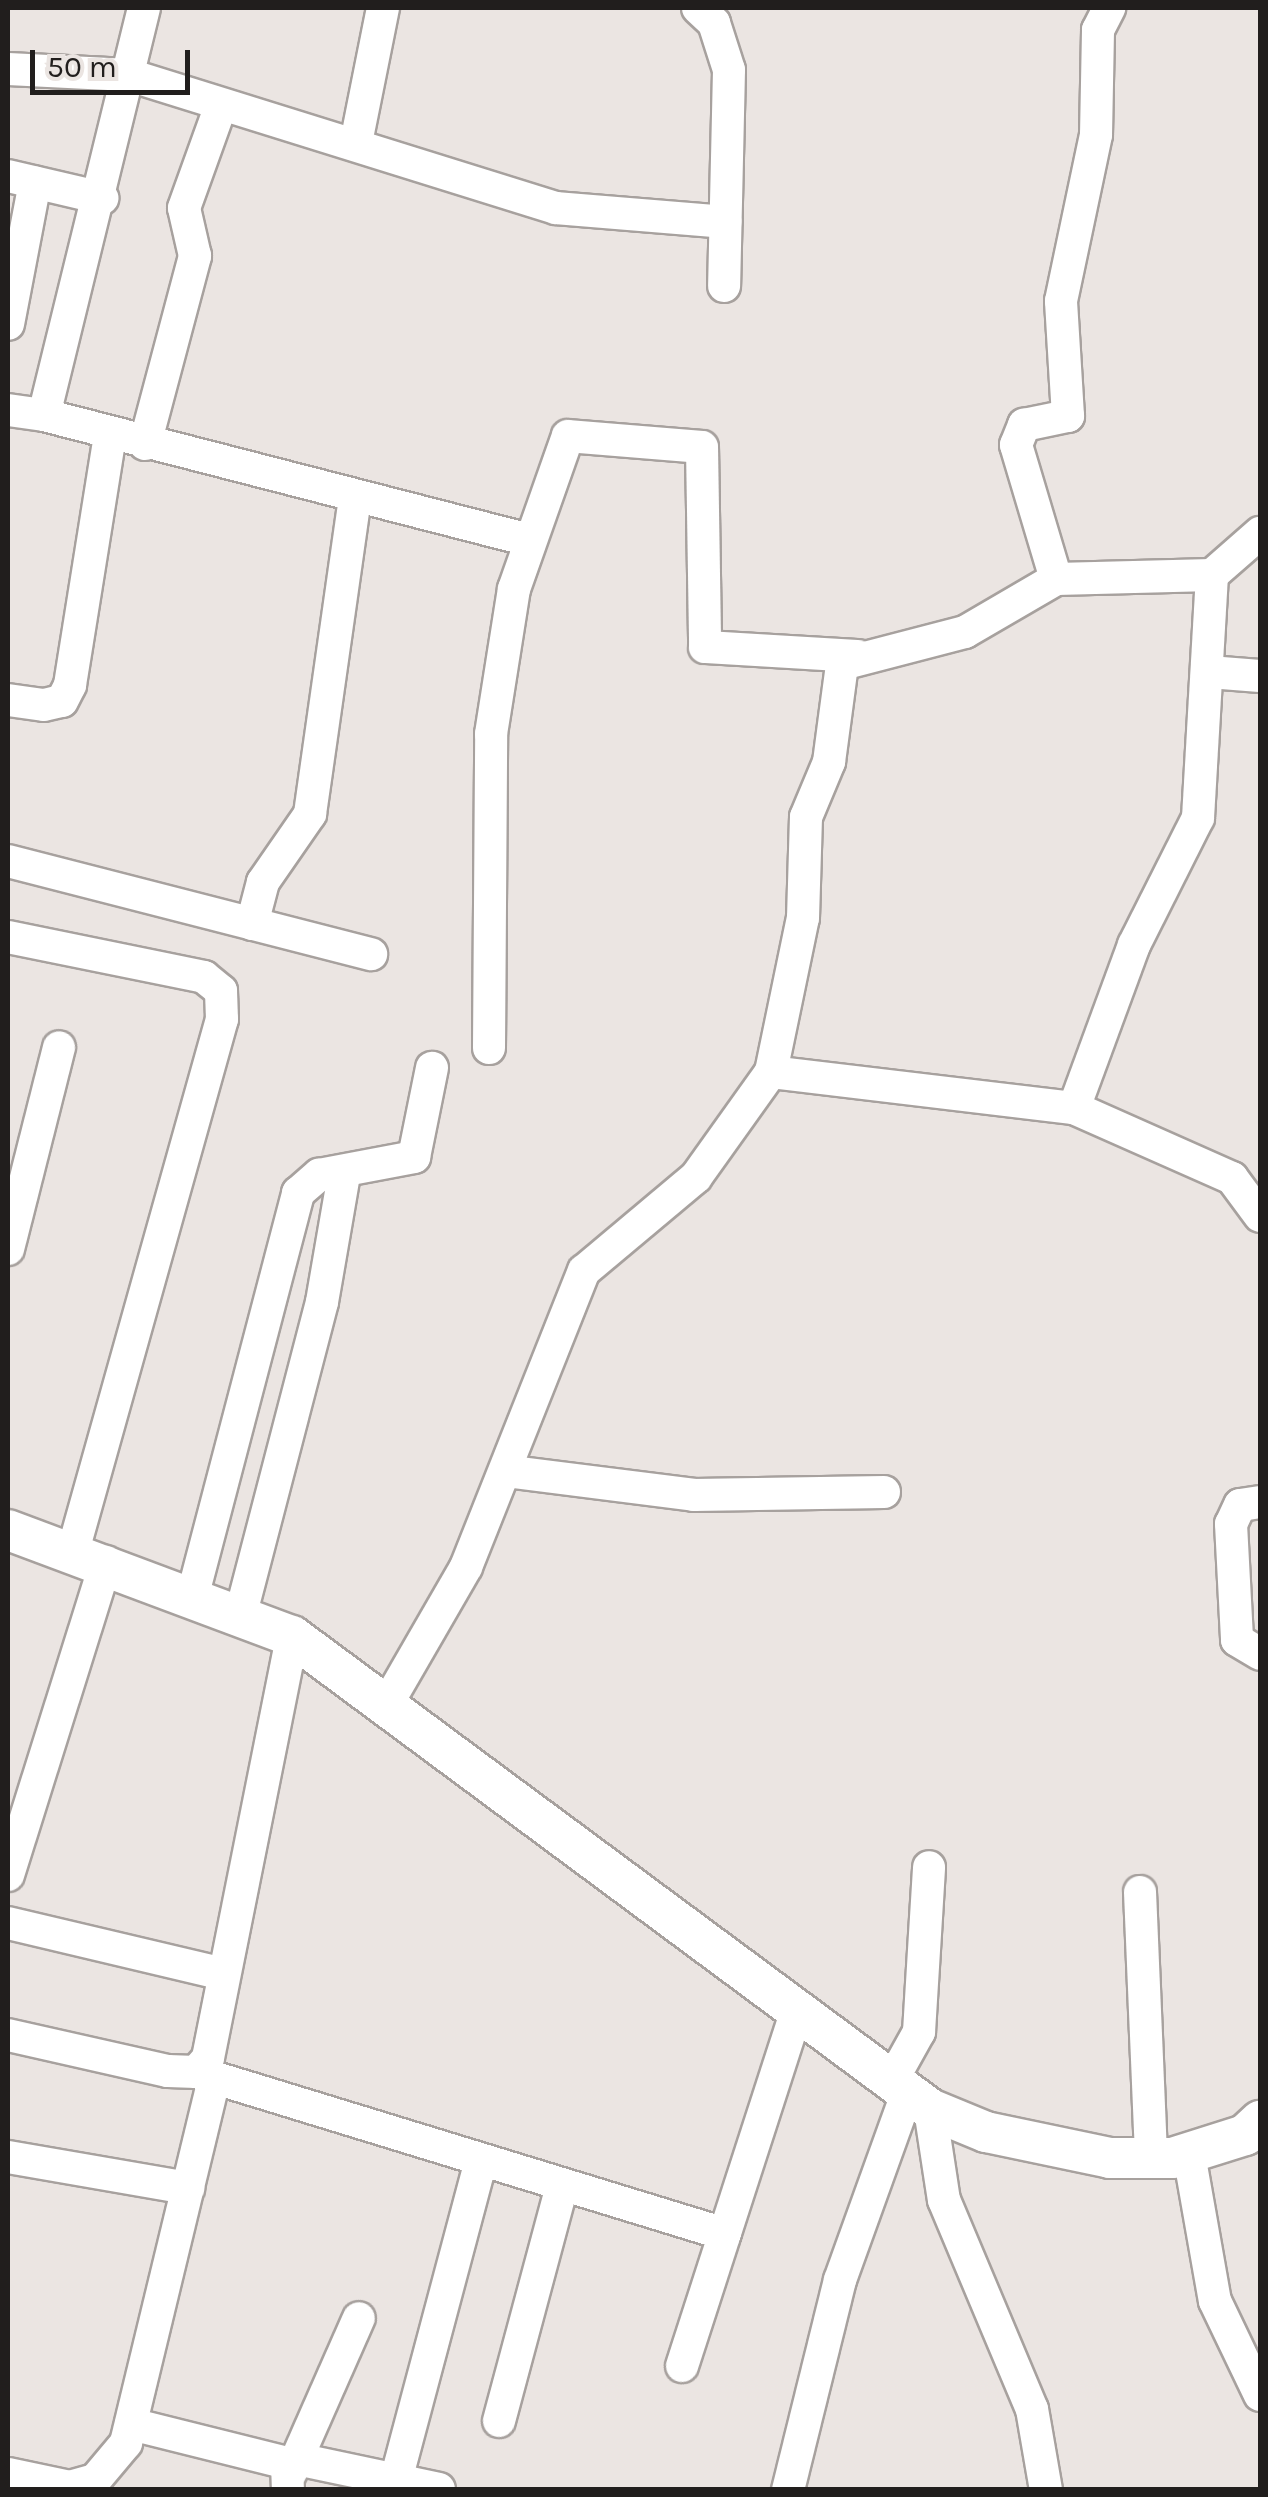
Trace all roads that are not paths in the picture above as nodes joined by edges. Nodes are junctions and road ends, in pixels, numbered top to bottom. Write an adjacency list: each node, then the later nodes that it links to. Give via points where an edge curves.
1 (144, 8): 6 (street)
2 (384, 8): 8 (street)
3 (698, 8): 11 (street, via 714,23 729,70)
4 (1109, 8): 23 (street, via 1098,30 1096,135 1061,301 1068,416 1024,425 1016,445)
5 (8, 69): 6 (street)
6 (129, 75): 7 (street); 10 (street)
7 (221, 106): 8 (street); 18 (street, via 184,208 195,256)
8 (356, 143): 11 (street, via 556,208)
9 (21, 180): 10 (street); 12 (street)
10 (102, 198): 16 (street)
11 (726, 222): 13 (street)
12 (12, 280): 14 (street)
13 (724, 286)
14 (8, 324)
15 (8, 410): 16 (street)
16 (44, 414): 17 (street)
17 (110, 436): 18 (street); 27 (street, via 70,685 62,701)
18 (144, 444): 19 (street)
19 (355, 500): 21 (street); 29 (street, via 310,814 264,882)
20 (1260, 533): 22 (street)
21 (529, 540): 24 (street, via 568,436 690,440 708,473 705,647); 33 (street, via 486,772)
22 (1212, 575): 23 (street); 25 (street)
23 (1056, 579): 24 (street, via 951,637)
24 (858, 656): 35 (street, via 842,664 828,762 806,817 803,918)
25 (1210, 672): 26 (street); 36 (street, via 1198,818 1134,945)
26 (1260, 676)
27 (8, 700)
28 (8, 861): 29 (street)
29 (252, 924): 31 (street)
30 (8, 937): 44 (street, via 204,977 221,991 222,1019)
31 (371, 954)
32 (59, 1046): 39 (street)
33 (489, 1048)
34 (432, 1068): 37 (street, via 414,1156)
35 (771, 1072): 36 (street); 40 (street, via 696,1177 584,1271)
36 (1074, 1108): 38 (street)
37 (344, 1175): 45 (street, via 319,1175 298,1193); 46 (street, via 322,1302)
38 (1256, 1200)
39 (8, 1249)
40 (505, 1471): 41 (street, via 694,1495); 49 (street, via 454,1594)
41 (884, 1492)
42 (1260, 1502): 48 (street, via 1240,1505 1231,1524 1237,1640)
43 (8, 1530): 44 (main road)
44 (90, 1556): 45 (main road); 51 (street)
45 (193, 1594): 46 (main road)
46 (241, 1613): 47 (main road)
47 (292, 1636): 49 (main road); 54 (street)
48 (1260, 1654)
49 (387, 1704): 55 (main road)
50 (929, 1867): 58 (street)
51 (8, 1875)
52 (1140, 1892): 60 (street)
53 (8, 1922): 54 (street)
54 (224, 1974): 57 (street)
55 (797, 2011): 58 (main road); 65 (street)
56 (8, 2035): 57 (street)
57 (205, 2075): 62 (street); 64 (street)
58 (909, 2096): 60 (main road, via 1052,2148); 75 (street, via 840,2280); 76 (street, via 944,2200 1032,2409)
59 (1260, 2121): 60 (main road)
60 (1170, 2156): 68 (street, via 1215,2301)
61 (8, 2157): 64 (street)
62 (482, 2162): 63 (street); 73 (street)
63 (562, 2186): 65 (street); 69 (street)
64 (188, 2188): 70 (street)
65 (724, 2234): 67 (street)
66 (359, 2318): 71 (street)
67 (682, 2366)
68 (1260, 2396)
69 (499, 2422)
70 (131, 2424): 71 (street, via 276,2459); 72 (street, via 95,2480 70,2487)
71 (292, 2473): 73 (street)
72 (8, 2474)
73 (396, 2480): 74 (street)
74 (439, 2489)
75 (788, 2490)
76 (1046, 2490)

